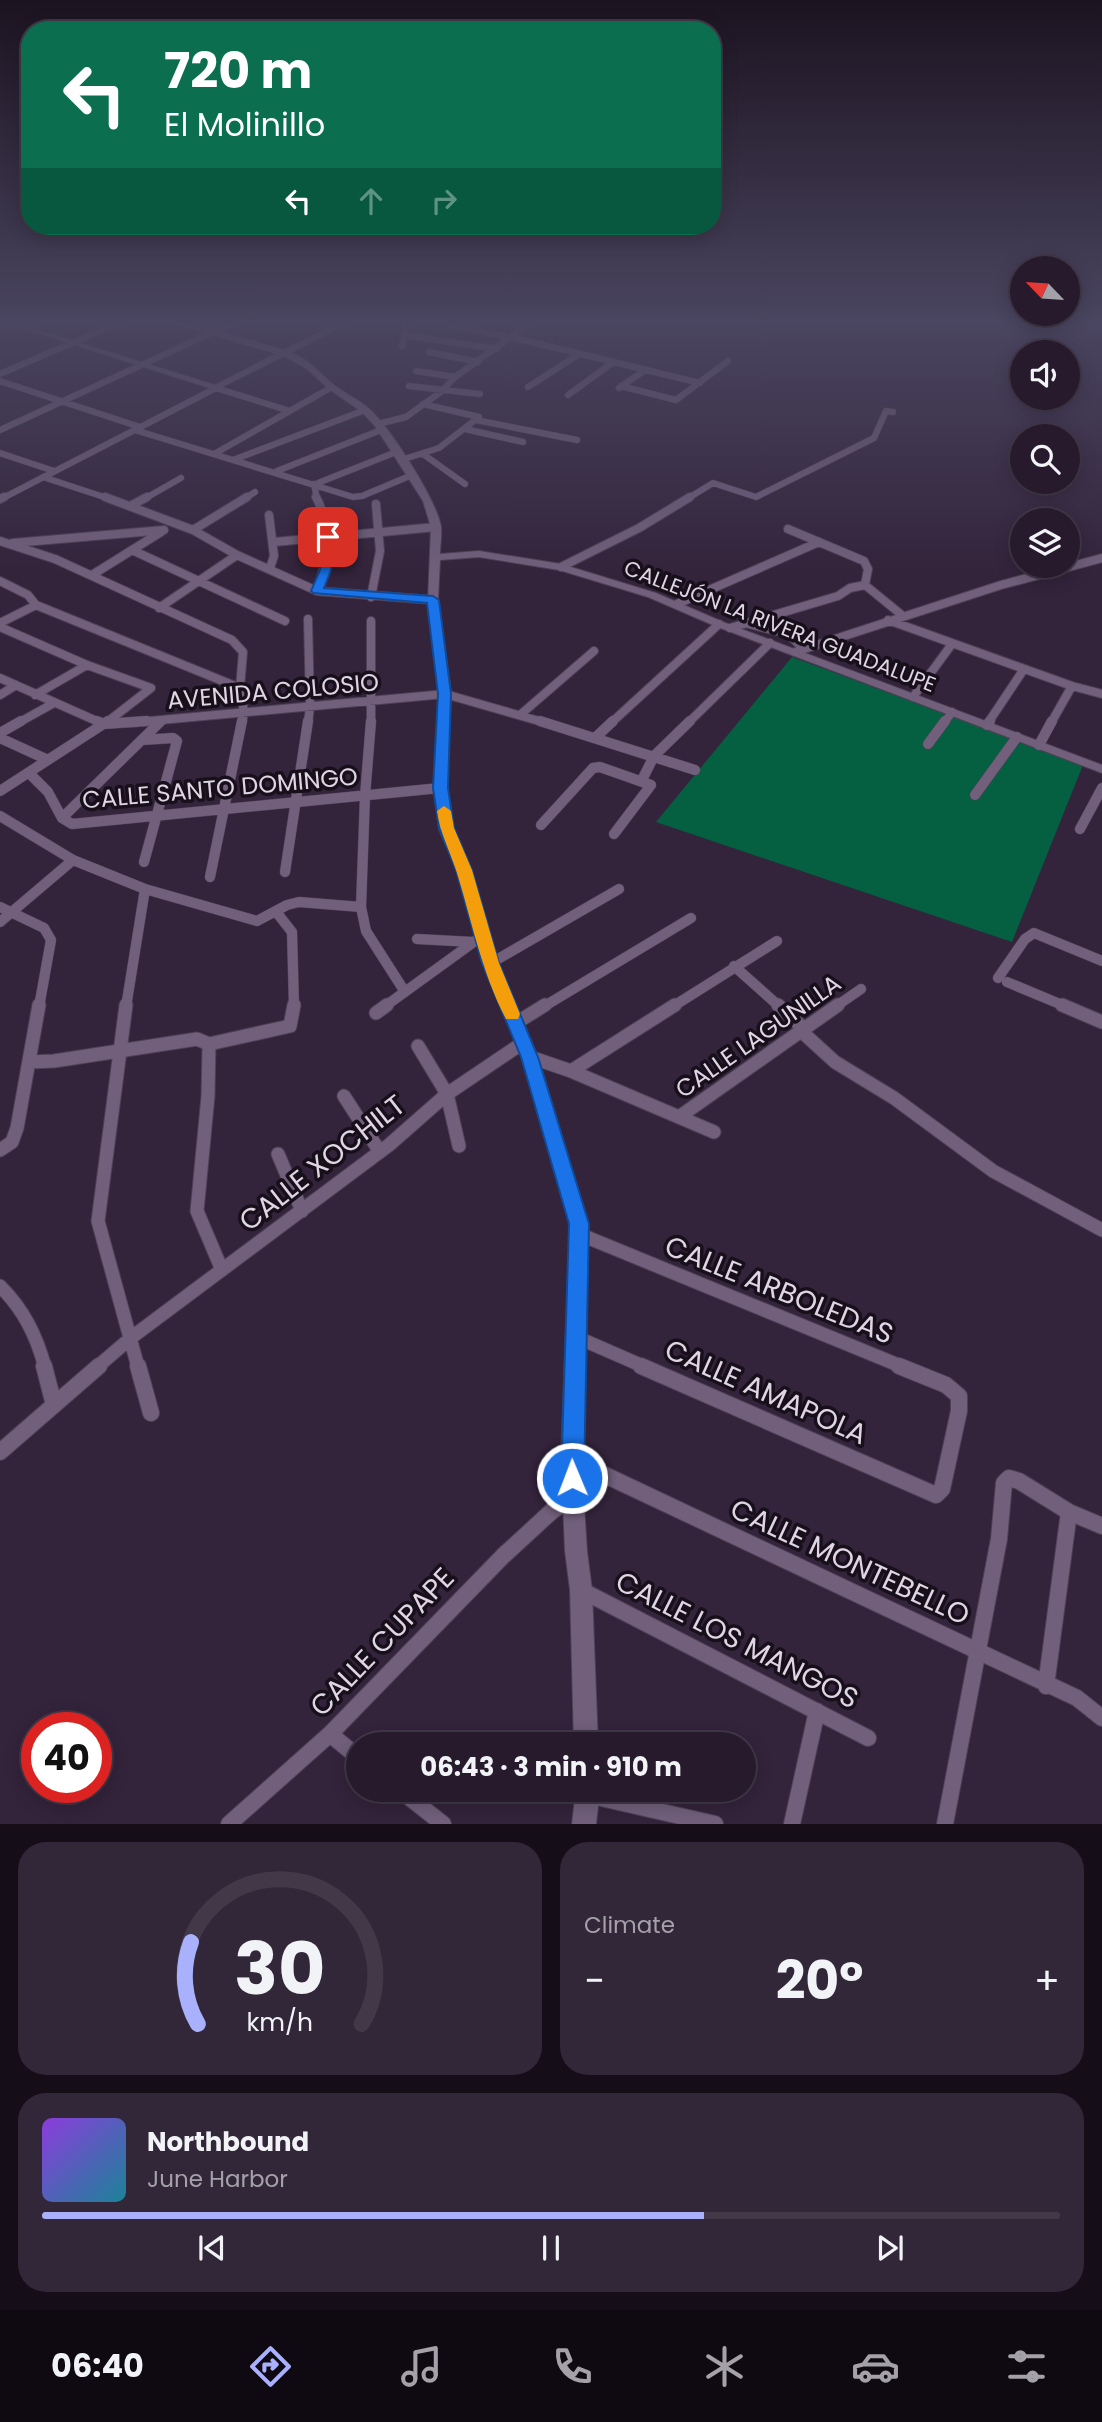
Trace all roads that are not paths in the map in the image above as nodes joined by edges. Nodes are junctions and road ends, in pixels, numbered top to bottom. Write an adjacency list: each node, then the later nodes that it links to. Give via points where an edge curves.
1 (52, 406): 16 (street)
2 (77, 406): 14 (street)
3 (180, 406): 14 (street)
4 (274, 406): 10 (street)
5 (299, 406): 10 (street)
6 (359, 406): 9 (street)
7 (420, 406): 13 (street)
8 (431, 406): 12 (street)
9 (365, 410): 13 (street); 23 (street)
10 (290, 411): 20 (street)
11 (893, 412): 50 (street, via 886,411 874,438 756,497 713,483 639,528)
12 (477, 418): 15 (street); 17 (street)
13 (379, 427): 22 (street); 25 (street)
14 (137, 428): 20 (street); 24 (street)
15 (465, 429): 18 (street); 21 (street)
16 (0, 430)
17 (577, 440)
18 (523, 442)
19 (0, 453): 24 (street)
20 (214, 454): 23 (street)
21 (423, 454): 22 (street); 30 (street)
22 (399, 456): 26 (street); 29 (street)
23 (233, 460): 25 (street)
24 (54, 471): 27 (street)
25 (276, 472): 29 (street)
26 (412, 475): 29 (street, via 357,497); 37 (street, via 428,501)
27 (43, 477): 32 (street); 34 (street)
28 (181, 478): 34 (street)
29 (314, 484): 42 (street)
30 (465, 484)
31 (255, 492): 40 (street)
32 (0, 499)
33 (376, 504): 41 (street)
34 (132, 505): 36 (street)
35 (269, 515): 44 (street)
36 (184, 526): 39 (street); 40 (street)
37 (436, 527): 41 (street); 48 (street)
38 (788, 529): 45 (street)
39 (164, 530): 43 (street); 46 (street)
40 (193, 530): 47 (street)
41 (381, 531): 42 (street); 57 (street, via 381,567)
42 (328, 537): 44 (street); 56 (street, via 325,570)
43 (3, 542): 52 (street)
44 (274, 542): 51 (street)
45 (819, 542): 55 (street, via 864,561 868,569); 60 (street)
46 (132, 550): 52 (street); 54 (street)
47 (237, 555): 51 (street); 54 (street)
48 (436, 557): 50 (street, CALLEJÓN LA RIVERA GUADALUPE, via 480,554); 58 (street)
49 (1102, 558): 62 (street)
50 (561, 567): 60 (street, CALLEJÓN LA RIVERA GUADALUPE)
51 (270, 568): 56 (street)
52 (92, 575): 61 (street)
53 (0, 581): 59 (street)
54 (198, 581): 61 (street); 66 (street)
55 (865, 585): 62 (street); 63 (street)
56 (317, 591): 57 (street)
57 (371, 597): 58 (street)
58 (433, 600): 82 (street)
59 (36, 604): 69 (street); 81 (street)
60 (677, 604): 70 (street, CALLEJÓN LA RIVERA GUADALUPE)
61 (159, 608): 81 (street, via 239,646 243,652)
62 (903, 616): 65 (street)
63 (770, 617): 68 (street); 71 (street)
64 (308, 618): 89 (street)
65 (888, 620): 73 (street); 74 (street)
66 (285, 621)
67 (371, 621): 87 (street)
68 (746, 624): 70 (street); 71 (street)
69 (0, 625): 76 (street)
70 (724, 626): 72 (street, CALLEJÓN LA RIVERA GUADALUPE); 97 (street)
71 (788, 634): 74 (street)
72 (770, 643): 74 (street, CALLEJÓN LA RIVERA GUADALUPE); 102 (street)
73 (952, 644): 77 (street); 86 (street)
74 (799, 650): 86 (street, CALLEJÓN LA RIVERA GUADALUPE)
75 (594, 652): 92 (street)
76 (87, 664): 85 (street); 94 (street, via 151,688)
77 (1024, 669): 80 (street); 95 (street)
78 (0, 678): 79 (street)
79 (16, 685): 84 (street); 85 (street)
80 (1072, 686): 83 (street); 101 (street)
81 (240, 688): 90 (street)
82 (444, 694): 87 (street, AVENIDA COLOSIO); 92 (street); 108 (street)
83 (1102, 694)
84 (0, 695)
85 (35, 695): 88 (street)
86 (913, 697): 91 (street, CALLEJÓN LA RIVERA GUADALUPE)
87 (373, 702): 89 (street, AVENIDA COLOSIO); 112 (street)
88 (54, 703): 94 (street); 96 (street)
89 (310, 707): 90 (street, AVENIDA COLOSIO); 113 (street)
90 (244, 712): 93 (street, AVENIDA COLOSIO); 114 (street)
91 (952, 712): 95 (street, CALLEJÓN LA RIVERA GUADALUPE); 100 (street)
92 (520, 715): 97 (street)
93 (161, 721): 94 (street, AVENIDA COLOSIO); 99 (street)
94 (104, 723): 103 (street)
95 (987, 725): 98 (street, CALLEJÓN LA RIVERA GUADALUPE)
96 (0, 736): 103 (street)
97 (596, 737): 102 (street)
98 (1017, 737): 101 (street, CALLEJÓN LA RIVERA GUADALUPE); 111 (street)
99 (142, 740): 116 (street, via 177,741); 117 (street)
100 (928, 744)
101 (1039, 745): 104 (street, CALLEJÓN LA RIVERA GUADALUPE)
102 (654, 756): 105 (street); 107 (street)
103 (48, 760): 106 (street)
104 (1102, 769)
105 (695, 770)
106 (29, 773): 110 (street); 117 (street, CALLE SANTO DOMINGO, via 48,792)
107 (642, 780): 118 (street, via 600,766 593,768); 120 (street, via 651,785 649,790)
108 (440, 788): 112 (street, CALLE SANTO DOMINGO); 134 (street, via 446,828 464,870)
109 (1102, 788): 119 (street)
110 (0, 791)
111 (975, 795)
112 (365, 796): 113 (street, CALLE SANTO DOMINGO); 128 (street)
113 (296, 803): 114 (street, CALLE SANTO DOMINGO); 123 (street)
114 (222, 810): 116 (street, CALLE SANTO DOMINGO); 124 (street)
115 (0, 816): 121 (street)
116 (156, 817): 117 (street, CALLE SANTO DOMINGO, via 72,824); 122 (street)
117 (62, 818)
118 (541, 825)
119 (1080, 829)
120 (614, 834)
121 (73, 860): 125 (street); 130 (street)
122 (144, 862)
123 (285, 872)
124 (210, 877)
125 (145, 889): 129 (street, via 257,920); 148 (street)
126 (619, 889): 137 (street)
127 (0, 907): 130 (street)
128 (361, 907): 129 (street, via 296,901); 140 (street, via 366,930)
129 (277, 913): 145 (street, via 292,932 293,1021 277,1030)
130 (11, 914): 132 (street); 149 (street, via 44,928 51,940)
131 (691, 918): 143 (street)
132 (0, 922)
133 (417, 939): 134 (street)
134 (478, 939): 137 (street); 140 (street)
135 (778, 941): 138 (street)
136 (1102, 961): 142 (street, via 1034,933 1025,939 1002,980)
137 (491, 963): 143 (street)
138 (734, 966): 144 (street); 150 (street)
139 (861, 989): 144 (street, CALLE LAGUNILLA)
140 (405, 992): 141 (street)
141 (376, 1013)
142 (1102, 1022)
143 (516, 1023): 147 (street)
144 (803, 1030): 153 (street, CALLE LAGUNILLA); 160 (street, via 835,1062 894,1098 993,1171)
145 (209, 1044): 148 (street, via 197,1040); 162 (street, via 197,1211)
146 (418, 1046): 151 (street)
147 (527, 1050): 150 (street); 151 (street, CALLE XOCHILT); 161 (street)
148 (120, 1052): 149 (street); 165 (street, via 98,1221)
149 (29, 1062): 156 (street, via 17,1128 12,1142)
150 (571, 1071): 153 (street)
151 (447, 1094): 155 (street); 157 (street, CALLE XOCHILT)
152 (344, 1096): 157 (street)
153 (679, 1117): 154 (street)
154 (714, 1132)
155 (459, 1146)
156 (0, 1150)
157 (380, 1152): 159 (street, CALLE XOCHILT)
158 (278, 1154): 159 (street)
159 (302, 1211): 162 (street, CALLE XOCHILT)
160 (1102, 1230)
161 (579, 1234): 164 (street); 170 (street, CALLE ARBOLEDAS, via 946,1385 959,1396 959,1411 942,1489)
162 (222, 1270): 165 (street, CALLE XOCHILT)
163 (0, 1286): 166 (street, via 19,1302 33,1325)
164 (574, 1336): 169 (street); 170 (street, CALLE AMAPOLA)
165 (132, 1337): 166 (street, CALLE XOCHILT); 167 (street)
166 (54, 1405): 168 (street, CALLE XOCHILT)
167 (151, 1413)
168 (0, 1452)
169 (571, 1459): 171 (street); 175 (street, CALLE MONTEBELLO)
170 (936, 1495)
171 (573, 1497): 174 (street); 180 (street, CALLE CUPAPE, via 503,1556)
172 (1069, 1512): 173 (street); 175 (street, via 1019,1481 1009,1478 1004,1483 999,1539); 176 (street)
173 (1102, 1526)
174 (581, 1590): 177 (street, CALLE LOS MANGOS); 179 (street)
175 (977, 1651): 176 (street, CALLE MONTEBELLO); 191 (street)
176 (1046, 1686): 178 (street, CALLE MONTEBELLO, via 1077,1698)
177 (817, 1711): 181 (street, CALLE LOS MANGOS); 190 (street)
178 (1102, 1718)
179 (585, 1732)
180 (330, 1734): 182 (street); 186 (street, CALLE CUPAPE)
181 (868, 1738)
182 (346, 1747)
183 (415, 1802): 187 (street)
184 (587, 1802): 188 (street)
185 (625, 1802): 189 (street)
186 (229, 1824)
187 (443, 1824)
188 (584, 1824)
189 (715, 1824)
190 (792, 1824)
191 (945, 1824)

